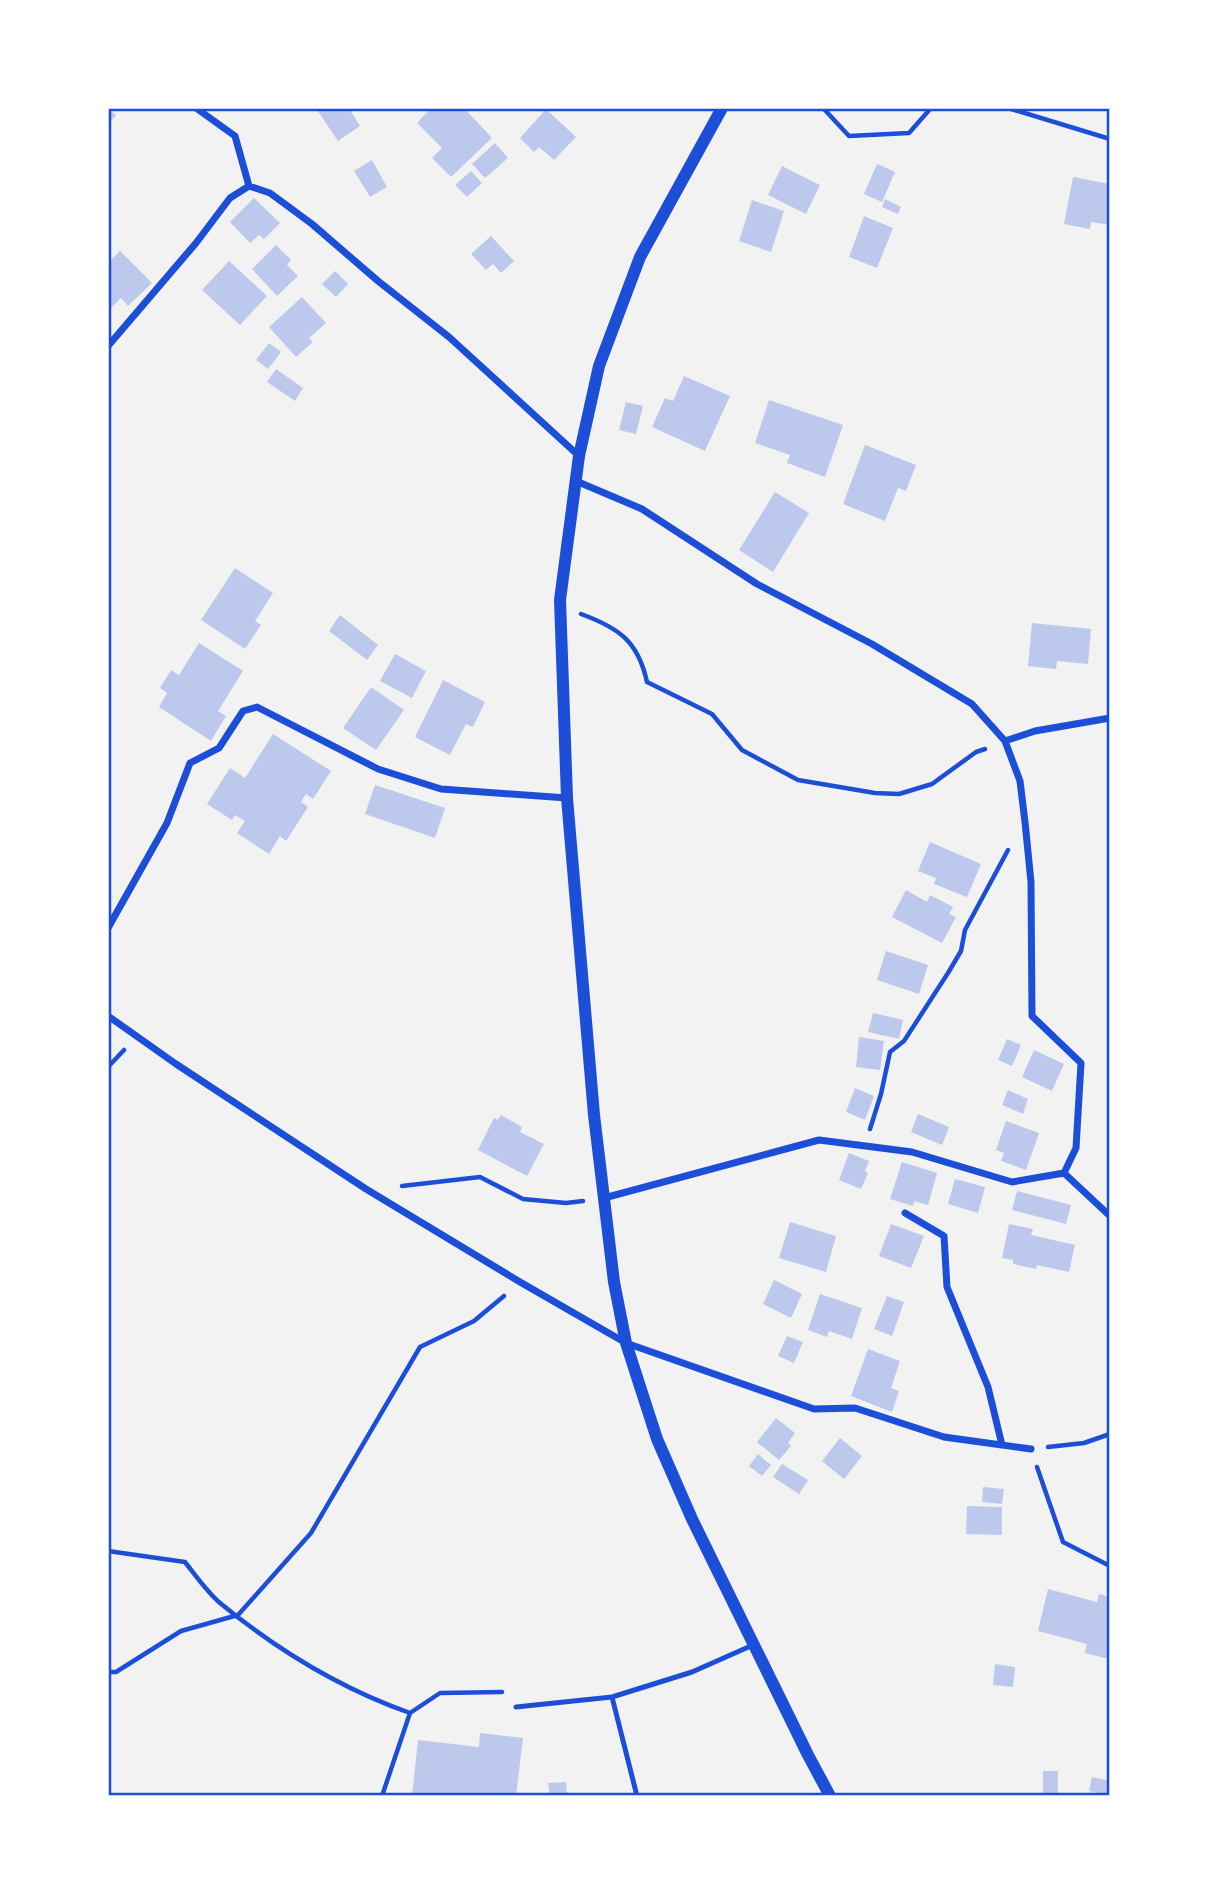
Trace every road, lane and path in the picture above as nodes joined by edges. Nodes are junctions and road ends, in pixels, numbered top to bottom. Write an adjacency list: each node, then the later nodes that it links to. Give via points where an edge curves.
1 (196, 108): 7 (street, via 235,136)
2 (722, 108): 9 (street, via 640,257 598,366)
3 (824, 108): 4 (path, via 849,136 908,133)
4 (932, 108)
5 (1008, 108): 6 (path)
6 (1110, 139)
7 (248, 186): 8 (street, via 230,198); 9 (street, via 270,193 312,224 449,337)
8 (108, 346)
9 (579, 456): 10 (street)
10 (576, 481): 11 (street); 13 (street, via 642,509 757,584 872,644 972,704)
11 (560, 612): 13 (path, via 608,624 637,649 647,682 712,714 742,750 798,780 899,794 932,784 976,752); 14 (street)
12 (1110, 718): 13 (street)
13 (1005, 741): 15 (street, via 1020,781)
14 (567, 798): 16 (street, via 441,789 378,769 257,707 243,711 219,748 190,763 167,823); 21 (street)
15 (1025, 822): 18 (path, via 965,930 961,951 904,1041 890,1052); 19 (street, via 1031,882 1032,1016 1081,1063 1076,1148)
16 (108, 928)
17 (108, 1016): 20 (street)
18 (864, 1146): 19 (street, via 912,1152 1012,1182); 21 (street, via 819,1140)
19 (1063, 1173): 23 (street)
20 (366, 1189): 21 (path, via 480,1177 523,1199 566,1203); 24 (street)
21 (604, 1198): 25 (street)
22 (905, 1213): 27 (street, via 944,1236 947,1287 988,1387)
23 (1110, 1216)
24 (520, 1282): 25 (street); 31 (path, via 474,1321 420,1347 311,1533)
25 (626, 1343): 27 (street, via 814,1409 855,1408 944,1437); 32 (street, via 657,1439)
26 (1110, 1434): 28 (path, via 1084,1443)
27 (1002, 1445): 28 (street)
28 (1031, 1449): 30 (path, via 1063,1542)
29 (108, 1551): 31 (path, via 185,1562 219,1602)
30 (1110, 1566)
31 (238, 1615): 33 (path, via 181,1630 116,1672); 37 (path, via 277,1646 377,1701)
32 (753, 1645): 35 (lane, via 692,1672); 40 (street)
33 (108, 1672)
34 (506, 1692): 37 (path, via 440,1693)
35 (612, 1697): 36 (lane); 39 (lane)
36 (516, 1707)
37 (410, 1713): 38 (path)
38 (382, 1796)
39 (637, 1796)
40 (830, 1796)

